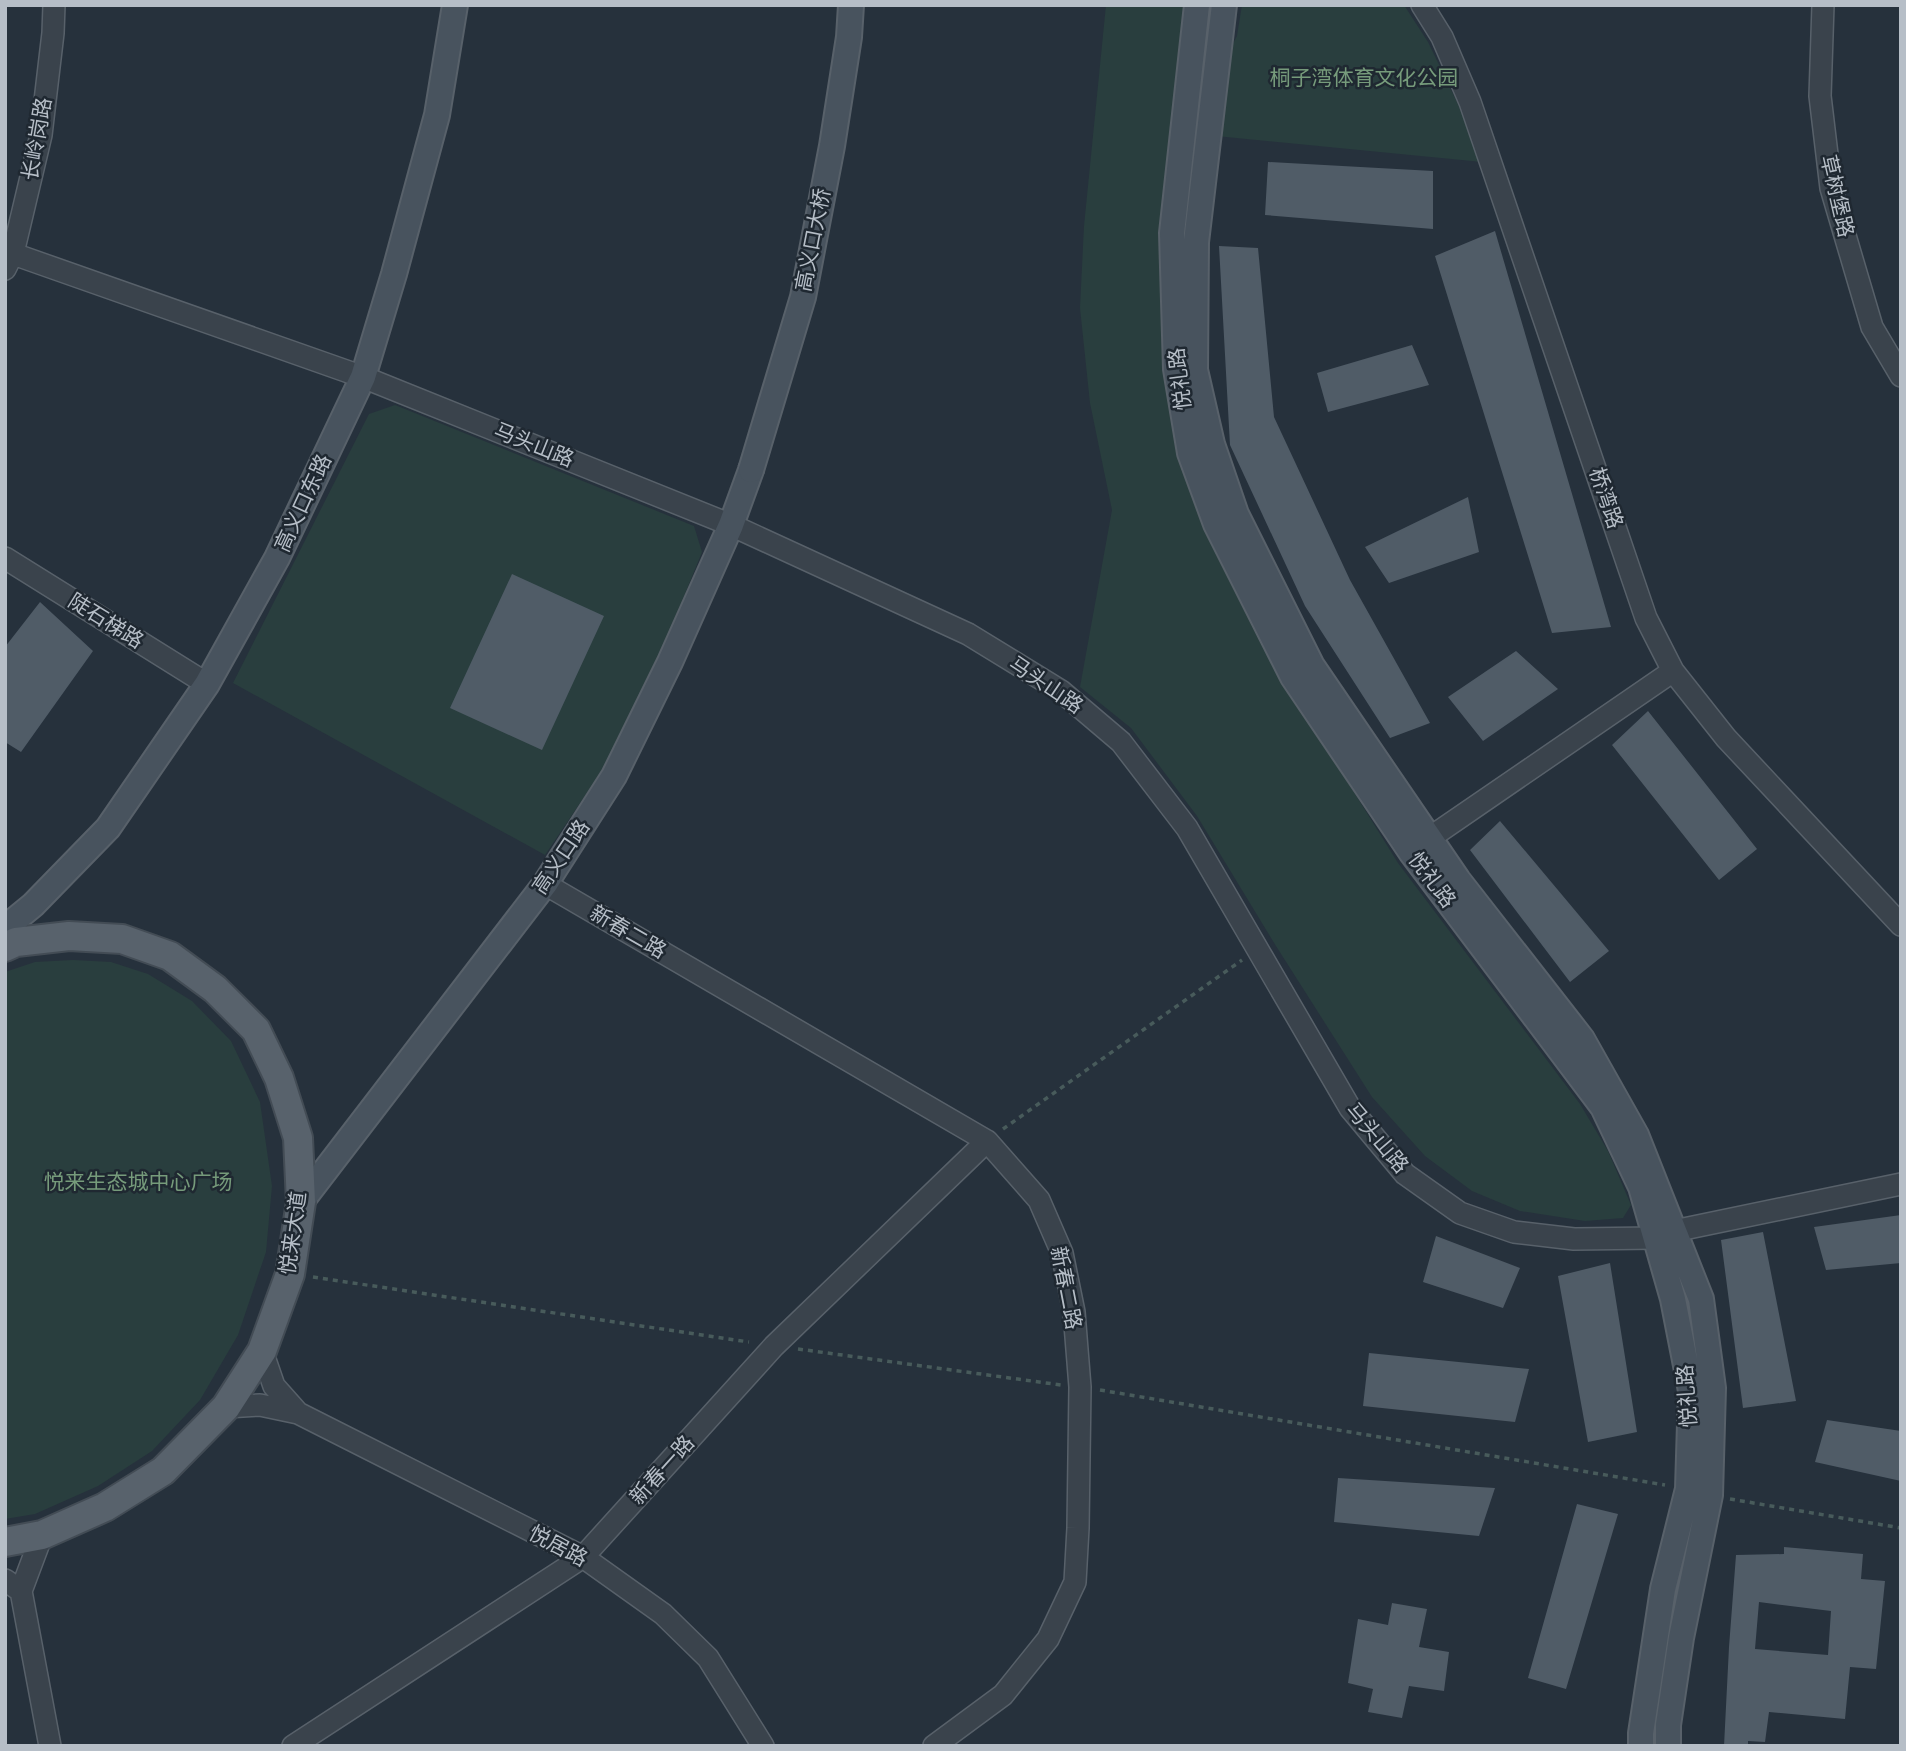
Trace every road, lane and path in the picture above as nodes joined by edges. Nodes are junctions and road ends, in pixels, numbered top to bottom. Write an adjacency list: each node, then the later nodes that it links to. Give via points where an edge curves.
1 (54, 5): 8 (street, 长岭岗路, via 41,135)
2 (455, 5): 10 (main road, 高义口东路, via 437,115)
3 (851, 5): 11 (main road, 高义口大桥, bridge, via 832,146 803,297)
4 (1197, 5): 16 (main road, 悦礼路, via 1172,233 1176,369 1190,453 1216,524 1293,677)
5 (1224, 5): 16 (main road, 悦礼路, via 1196,242 1195,370 1212,443 1236,514 1312,667)
6 (1422, 5): 14 (street, 桥湾路, via 1442,37 1470,102 1646,618)
7 (1823, 5): 9 (street, 草树堡路, via 1820,96 1830,188 1872,327)
8 (8, 258): 10 (street, 马头山路)
9 (1901, 376)
10 (363, 377): 12 (street, 马头山路); 15 (main road, 高义口东路, via 277,558)
11 (751, 470): 12 (main road, 高义口路)
12 (732, 524): 17 (main road, 高义口路, via 614,775); 21 (street, 马头山路, via 968,634 1061,691 1121,741 1163,796 1187,828)
13 (5, 558): 15 (street, 陡石梯路)
14 (1673, 671): 16 (street); 18 (street, 桥湾路, via 1726,738)
15 (207, 684): 19 (main road, 高义口东路, via 108,828)
16 (1420, 845): 25 (main road, 悦礼路, via 1458,880 1582,1039 1636,1135)
17 (545, 884): 22 (street, 新春二路); 24 (main road, 高义口路)
18 (1901, 925)
19 (5, 928)
20 (5, 947): 24 (main road, 悦来大道, via 69,936 122,939 170,956 215,989 256,1030 279,1078 298,1138)
21 (1257, 949): 22 (path); 25 (street, 马头山路, via 1350,1108 1405,1174 1460,1213 1514,1232 1574,1239)
22 (987, 1141): 27 (street, 新春一路); 29 (street, 新春二路, via 1039,1200 1062,1253 1074,1312)
23 (1901, 1184): 25 (street, 马头山路)
24 (301, 1202): 26 (main road, 悦来大道)
25 (1665, 1234): 32 (main road, 悦礼路, via 1701,1299 1713,1388)
26 (290, 1274): 27 (path); 28 (main road, 悦来大道)
27 (774, 1346): 29 (path); 36 (street, 新春一路)
28 (262, 1351): 30 (main road, 悦来大道); 31 (street, via 274,1386)
29 (1080, 1387): 32 (path); 42 (street, 新春二路, via 1075,1582 1048,1639 1003,1695)
30 (226, 1407): 31 (street, via 260,1405); 34 (main road, 悦来大道, via 163,1471 105,1507)
31 (298, 1413): 36 (street, 悦居路)
32 (1699, 1492): 33 (path); 38 (main road, 悦礼路); 43 (main road, 悦礼路, via 1663,1589)
33 (1901, 1528)
34 (42, 1535): 35 (main road, 悦来大道); 37 (street)
35 (5, 1542)
36 (583, 1557): 40 (street, 新春一路); 41 (street, 悦居路, via 663,1614 708,1658)
37 (13, 1585): 39 (street)
38 (1681, 1638): 44 (main road, 悦礼路); 45 (main road)
39 (50, 1746)
40 (293, 1746)
41 (763, 1746)
42 (934, 1746)
43 (1639, 1746)
44 (1668, 1746)
45 (1681, 1746)

